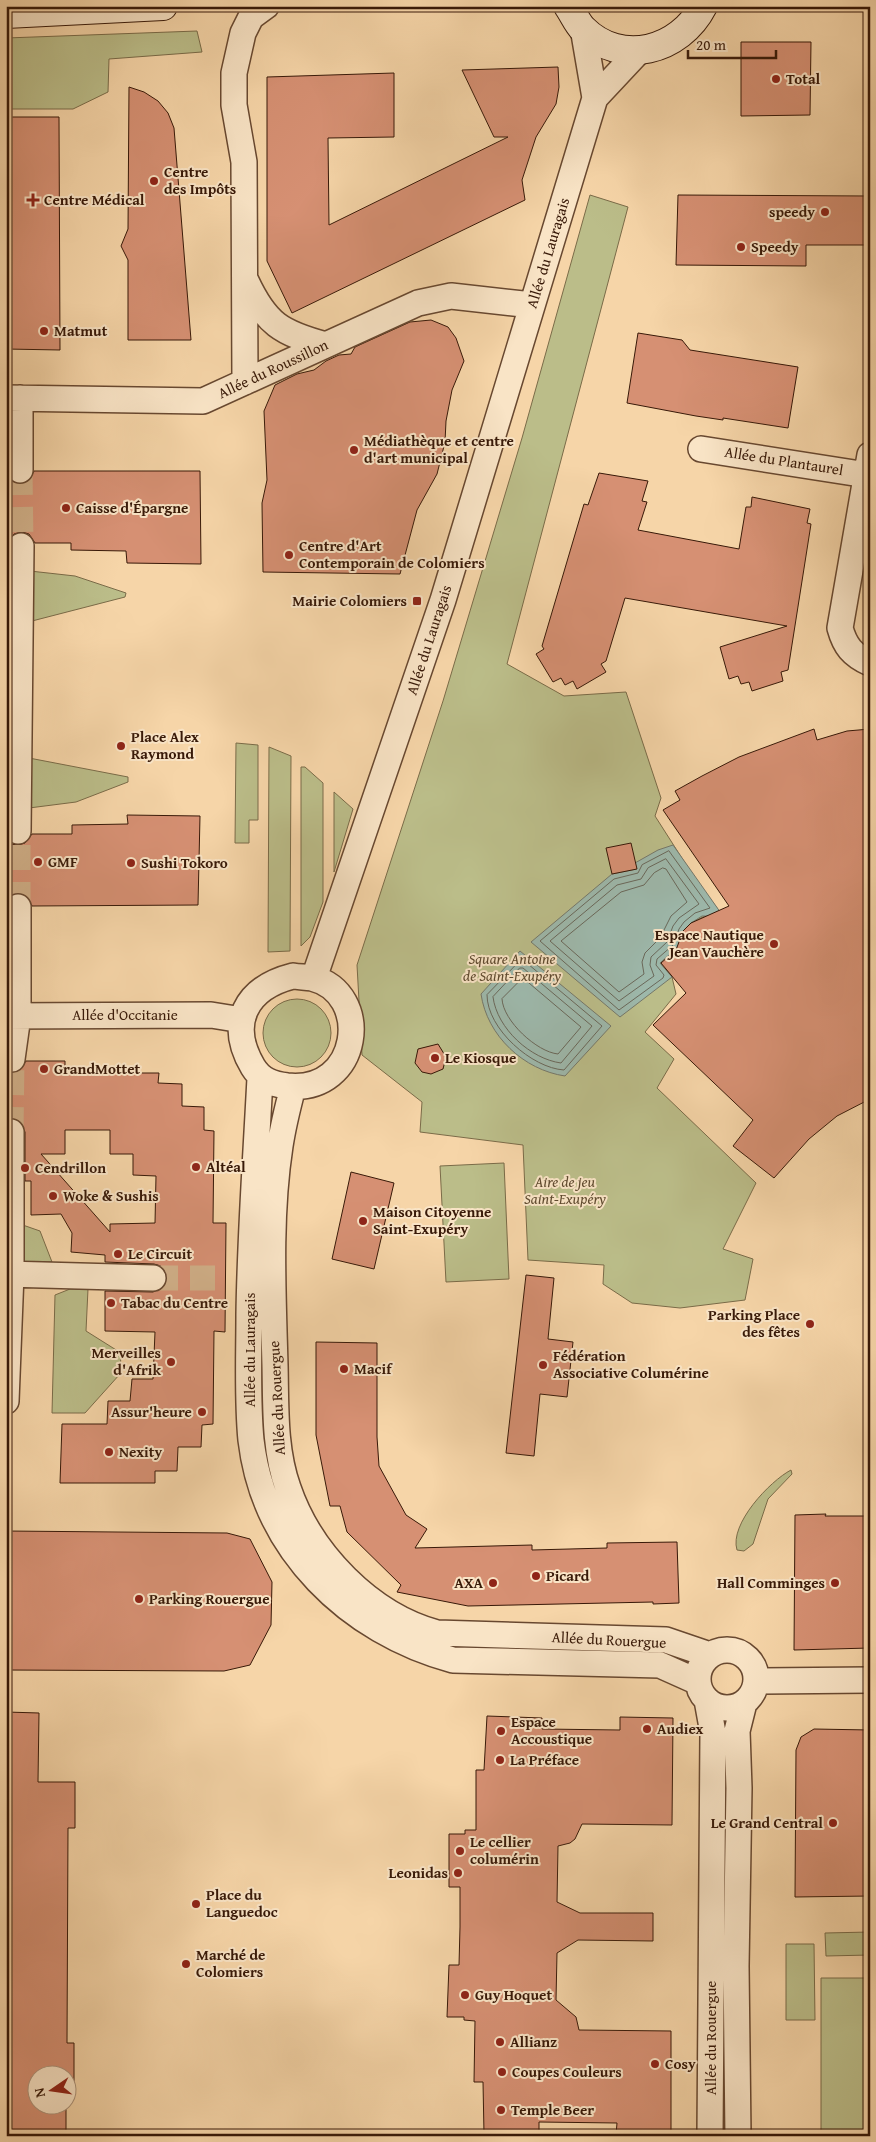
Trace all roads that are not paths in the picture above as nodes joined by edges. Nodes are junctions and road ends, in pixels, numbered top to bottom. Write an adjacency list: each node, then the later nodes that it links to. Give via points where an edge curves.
1 (163, 6): 4 (main road)
2 (266, 6): 8 (street, via 251,17 243,32 234,73 234,105 244,162)
3 (703, 6): 6 (main road, via 696,20 682,34 665,45)
4 (6, 14)
5 (575, 17): 6 (main road, via 600,41 619,48); 7 (street, Allée du Lauragais)
6 (639, 50): 7 (street, Allée du Lauragais)
7 (595, 98): 9 (street, Allée du Lauragais)
8 (244, 277): 10 (street, via 258,306 282,329); 11 (street)
9 (532, 305): 10 (street, Allée du Roussillon, via 451,296 418,303); 20 (street, Allée du Lauragais, via 443,600)
10 (326, 345): 11 (street, Allée du Roussillon)
11 (245, 382): 12 (street, Allée du Roussillon, via 203,401)
12 (13, 398): 15 (street)
13 (701, 449): 14 (street, Allée du Plantaurel)
14 (868, 465): 17 (street, via 840,628 851,652)
15 (20, 470)
16 (21, 546): 18 (street)
17 (870, 663)
18 (18, 831)
19 (18, 907): 21 (street)
20 (314, 978): 22 (street, via 293,976 274,981 258,992); 25 (street, via 334,990 347,1009 352,1031 349,1049 341,1065 327,1078 310,1085)
21 (12, 1016): 22 (street, Allée d'Occitanie, via 211,1015); 23 (street)
22 (242, 1020): 24 (street, via 242,1039)
23 (12, 1058)
24 (260, 1078): 25 (street, via 276,1085); 30 (street, Allée du Lauragais, via 252,1190 238,1278 251,1440 263,1490 276,1522 289,1545)
25 (292, 1086): 31 (street, Allée du Rouergue, via 280,1146 274,1212 277,1439 288,1489 318,1543 365,1596 416,1628 437,1633 666,1640)
26 (11, 1132): 27 (street)
27 (9, 1274): 28 (street); 29 (street)
28 (153, 1278)
29 (6, 1401)
30 (336, 1598): 34 (street, Allée du Rouergue, via 384,1634 453,1660 660,1665)
31 (710, 1655): 33 (street, via 727,1649 745,1655 754,1666); 34 (street, via 700,1666)
32 (870, 1680): 33 (street)
33 (757, 1681): 35 (street, via 751,1697)
34 (702, 1691): 35 (street, via 725,1709); 36 (street, Allée du Rouergue, via 713,1733)
35 (744, 1703): 37 (street, Allée du Rouergue, via 736,1731 739,1788)
36 (710, 2136)
37 (738, 2136)

